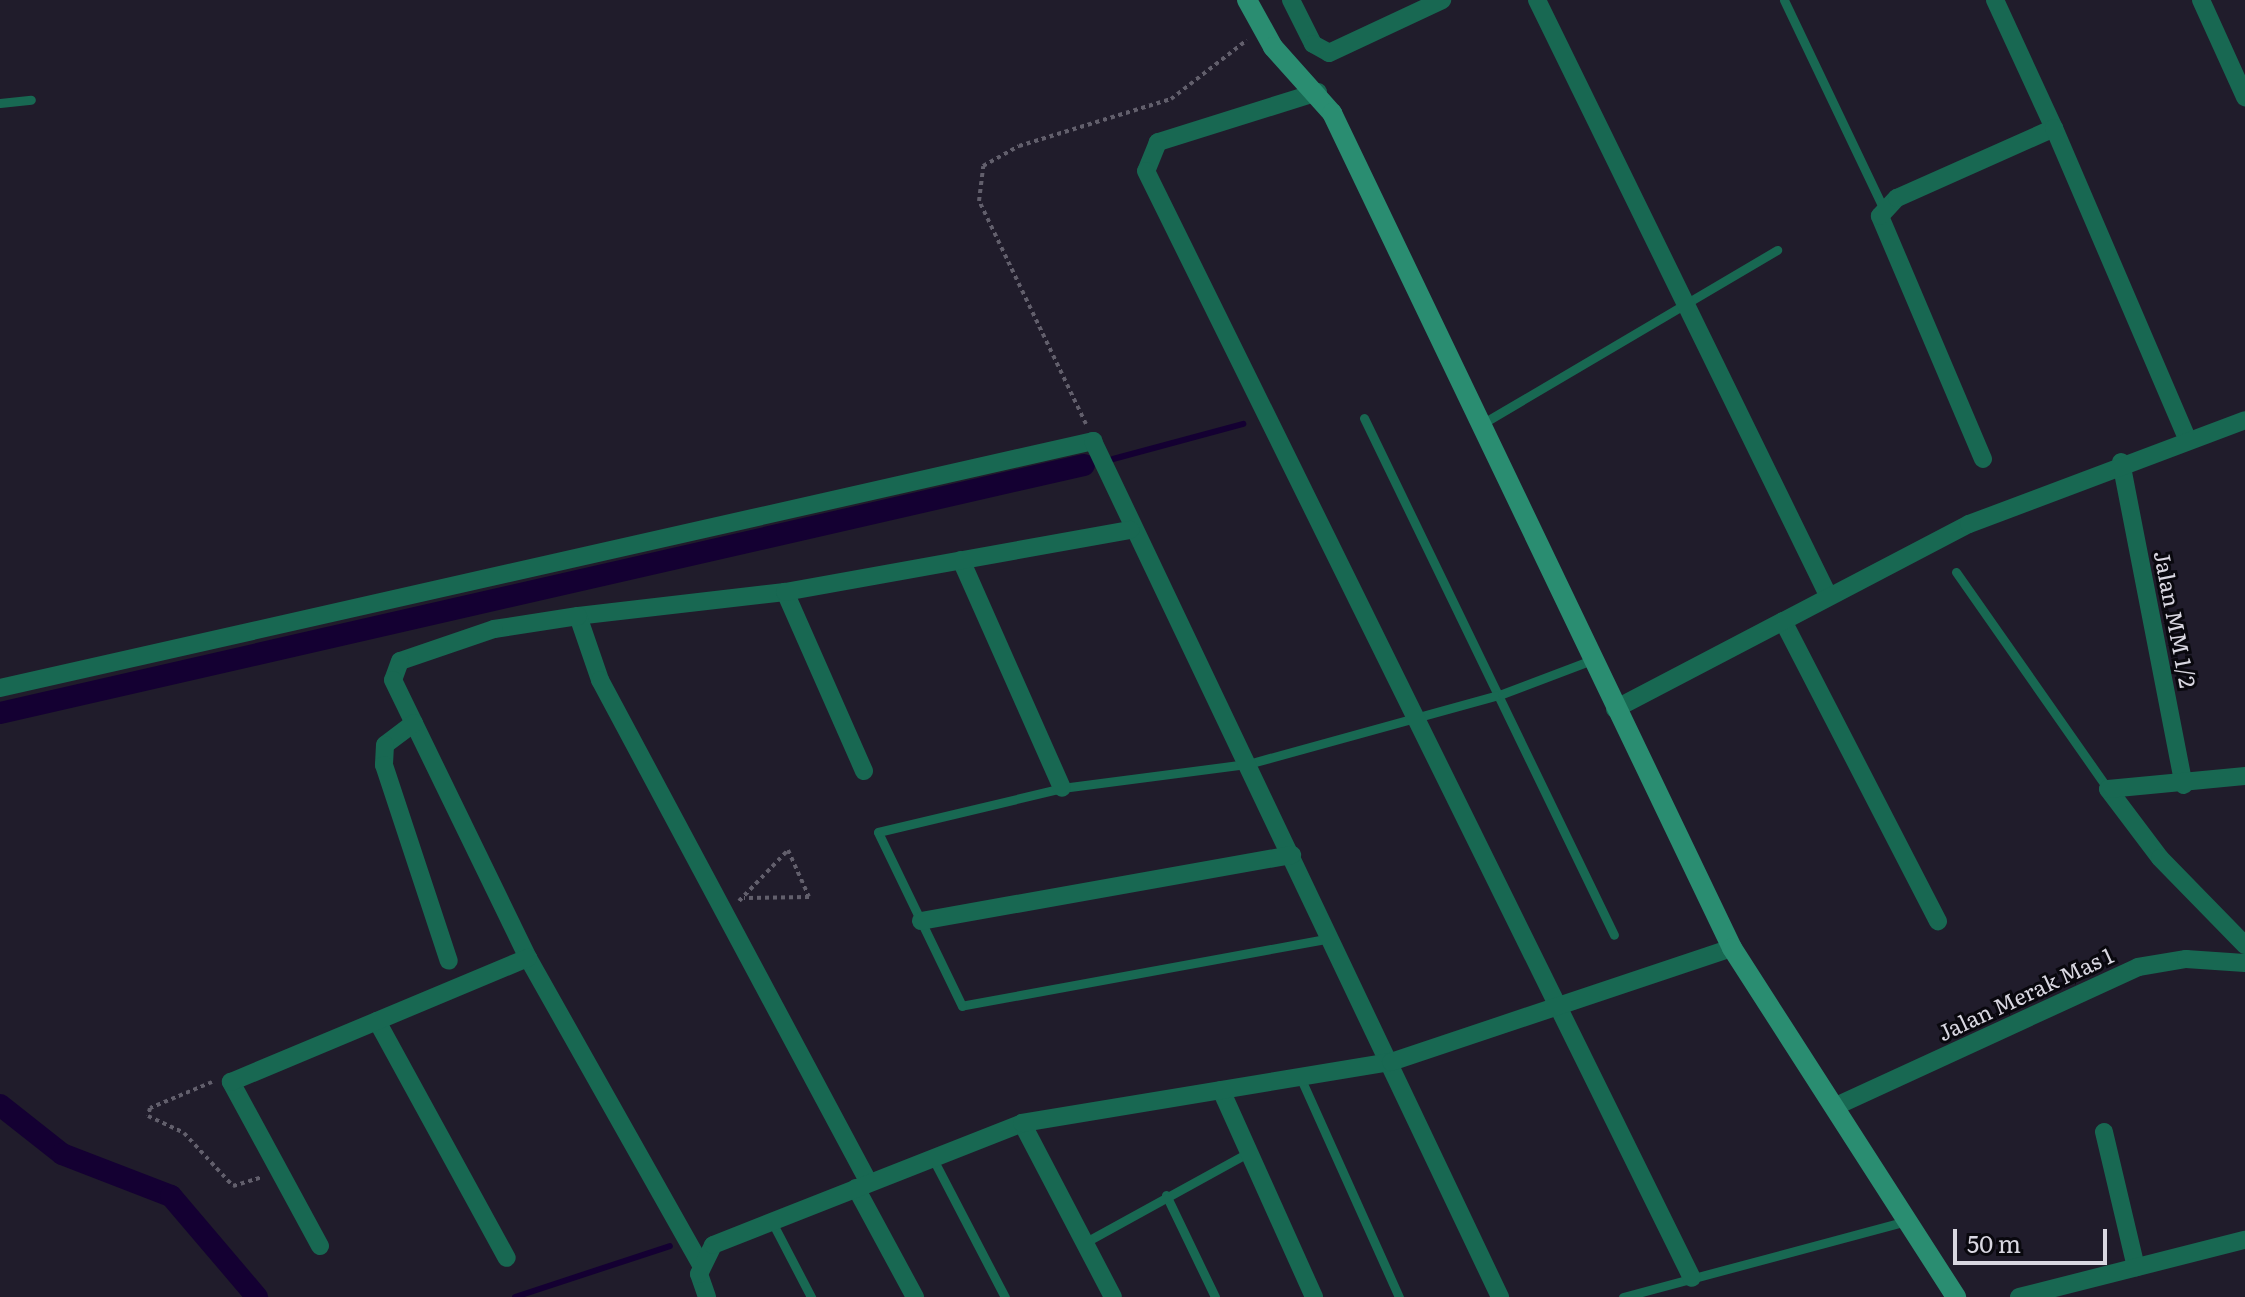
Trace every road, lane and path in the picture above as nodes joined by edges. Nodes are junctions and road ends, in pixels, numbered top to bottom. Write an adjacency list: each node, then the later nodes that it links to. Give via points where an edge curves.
1 (1247, 0): 8 (street)
2 (1291, 0): 3 (street, via 1313,44 1329,53)
3 (1442, 0)
4 (1537, 0): 16 (street)
5 (1784, 0): 14 (lane)
6 (1995, 0): 13 (street)
7 (2201, 0): 10 (street)
8 (1261, 28): 9 (street); 21 (path, via 1171,99 1019,146 983,166 979,201)
9 (1318, 92): 19 (street); 35 (street, via 1158,142 1146,171)
10 (2245, 97)
11 (31, 100): 12 (lane)
12 (0, 103)
13 (2054, 128): 14 (street); 20 (street)
14 (1883, 208): 22 (street, via 1882,228)
15 (1777, 250): 16 (lane)
16 (1690, 301): 19 (lane); 28 (street)
17 (1364, 418): 33 (lane)
18 (2245, 420): 20 (street)
19 (1480, 425): 31 (street)
20 (2187, 439): 23 (street)
21 (1093, 441): 24 (street); 32 (street)
22 (1983, 459)
23 (2121, 462): 28 (street, via 1969,524); 40 (street, Jalan MM 1/2)
24 (1130, 530): 25 (street); 37 (street)
25 (961, 560): 27 (street); 41 (street)
26 (1956, 572): 42 (lane)
27 (785, 592): 29 (street); 38 (street)
28 (1828, 595): 30 (street)
29 (578, 616): 36 (street, via 494,629 400,661 393,680); 66 (street, via 600,680)
30 (1783, 621): 34 (street); 46 (street)
31 (1592, 660): 33 (lane); 34 (street)
32 (0, 688)
33 (1502, 694): 35 (lane); 47 (lane)
34 (1615, 709): 50 (street)
35 (1413, 720): 37 (lane); 54 (street)
36 (414, 723): 51 (street); 52 (street, via 385,745 384,765)
37 (1248, 764): 41 (lane); 43 (street)
38 (864, 771)
39 (2245, 776): 40 (street)
40 (2184, 785): 42 (street)
41 (1062, 788): 45 (lane, via 878,832)
42 (2108, 789): 49 (street, via 2160,858)
43 (1292, 855): 45 (street); 48 (street)
44 (744, 898): 44 (path, via 788,850 809,897)
45 (921, 921): 48 (lane, via 962,1006)
46 (1938, 921)
47 (1614, 935)
48 (1332, 938): 56 (street)
49 (2245, 945)
50 (1732, 948): 54 (street); 60 (street)
51 (528, 958): 55 (street); 74 (street)
52 (449, 961)
53 (2245, 963): 60 (street, Jalan Merak Mas 1, via 2186,959 2138,967)
54 (1557, 1007): 56 (street); 76 (street)
55 (377, 1021): 58 (street); 73 (street)
56 (1391, 1062): 57 (street); 85 (street)
57 (1301, 1079): 59 (street); 84 (lane)
58 (231, 1082): 65 (street); 65 (path, via 208,1082 150,1108 148,1116 184,1133 233,1186 243,1188)
59 (1221, 1090): 61 (street); 63 (street)
60 (1834, 1107): 68 (street)
61 (1022, 1123): 64 (street); 71 (street)
62 (2104, 1132): 75 (street)
63 (1248, 1153): 67 (lane); 83 (street)
64 (932, 1157): 66 (street); 80 (lane)
65 (277, 1168): 72 (street)
66 (863, 1185): 69 (street); 79 (street)
67 (1166, 1195): 71 (lane); 82 (lane)
68 (1910, 1220): 76 (lane); 87 (street)
69 (772, 1222): 74 (street, via 713,1245); 78 (lane)
70 (2245, 1240): 75 (street)
71 (1084, 1243): 81 (street)
72 (320, 1246)
73 (507, 1258)
74 (700, 1263): 77 (street)
75 (2136, 1267): 88 (street)
76 (1692, 1278): 86 (lane)
77 (707, 1297)
78 (811, 1297)
79 (915, 1297)
80 (1005, 1297)
81 (1113, 1297)
82 (1215, 1297)
83 (1314, 1297)
84 (1399, 1297)
85 (1500, 1297)
86 (1623, 1297)
87 (1956, 1297)
88 (2019, 1297)

